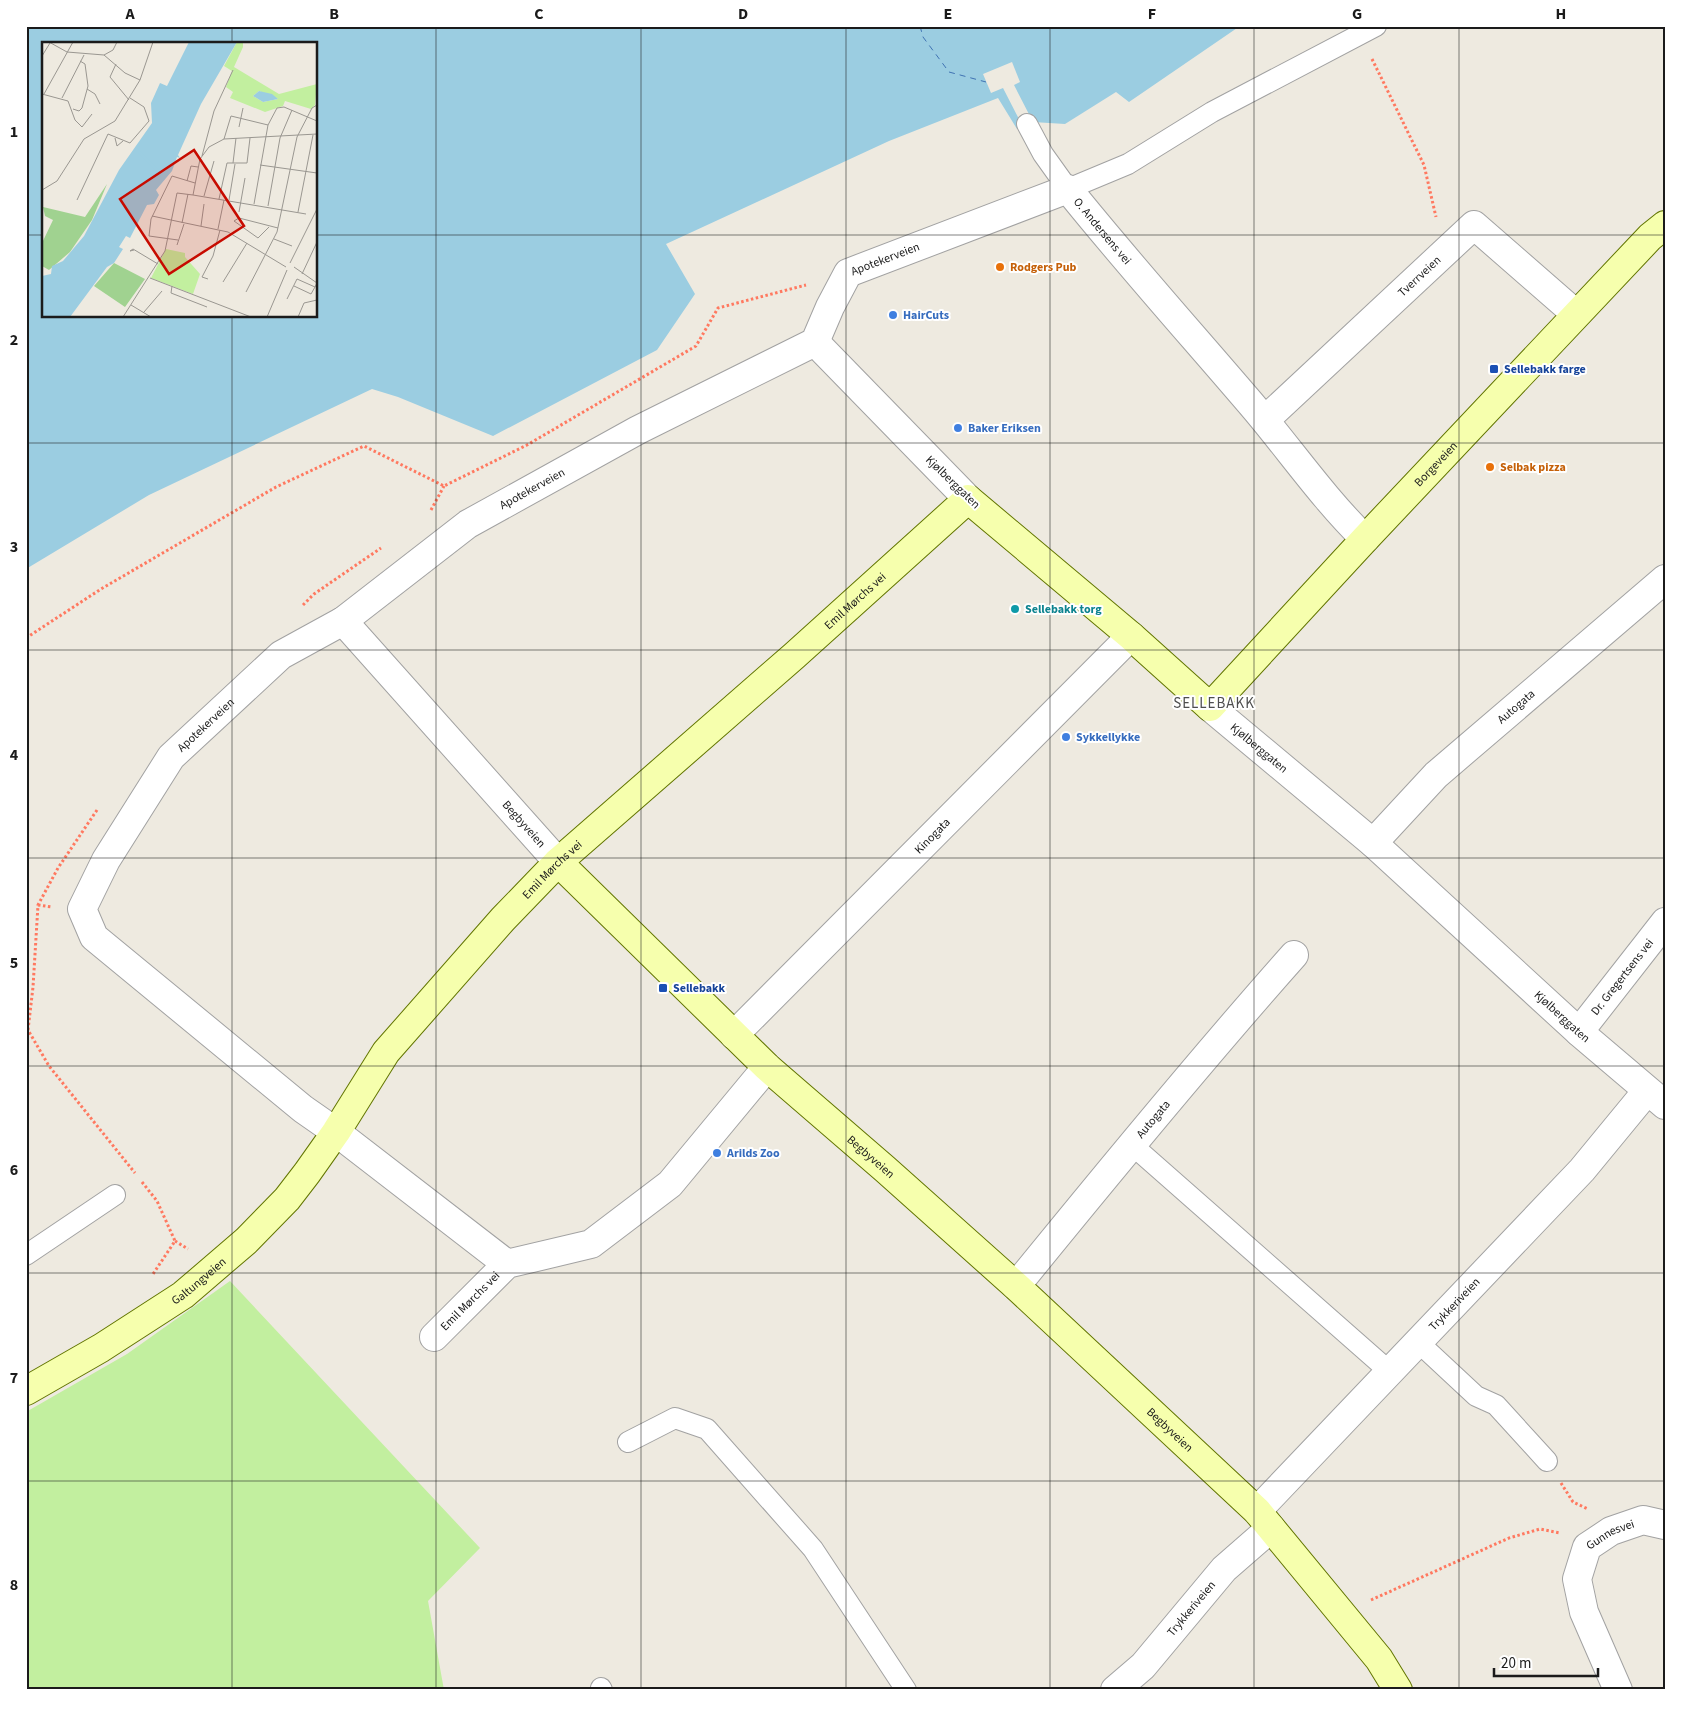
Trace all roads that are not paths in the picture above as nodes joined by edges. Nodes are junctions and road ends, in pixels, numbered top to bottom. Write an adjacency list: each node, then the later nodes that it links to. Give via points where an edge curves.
1 (1368, 31): 3 (lane, O. Andersens vei, via 1212,112 1128,164)
2 (1027, 124): 3 (lane)
3 (1068, 189): 6 (street, Apotekerveien, via 848,273); 7 (street, O. Andersens vei)
4 (1665, 225): 5 (main road, Borgeveien)
5 (1576, 314): 7 (street, Tverrveien, via 1474,224); 9 (main road, Borgeveien)
6 (815, 342): 8 (street, Kjølberggaten); 11 (street, Apotekerveien, via 638,430 468,524)
7 (1265, 420): 9 (street, O. Andersens vei, via 1342,517)
8 (968, 498): 12 (main road, Kjølberggaten); 15 (main road, Emil Mørchs vei, via 794,656)
9 (1365, 538): 13 (main road, Borgeveien)
10 (1665, 579): 14 (street, Autogata, via 1436,775)
11 (343, 621): 15 (street, Begbyveien); 22 (street, Apotekerveien, via 281,655 171,757 106,860 82,910 94,937 303,1109)
12 (1130, 636): 13 (main road, Kjølberggaten); 19 (street, Kinogata)
13 (1210, 707): 14 (street, Kjølberggaten)
14 (1374, 844): 18 (street, Kjølberggaten)
15 (558, 862): 19 (main road, Begbyveien); 22 (main road, Emil Mørchs vei, via 503,919 386,1052)
16 (1665, 922): 18 (street, Dr. Gregertsens vei)
17 (1294, 955): 23 (street, Autogata)
18 (1579, 1032): 21 (street, Kjølberggaten)
19 (734, 1035): 20 (main road, Begbyveien)
20 (767, 1068): 26 (street, Emil Mørchs vei, via 670,1184 599,1238 591,1244); 27 (main road, Begbyveien)
21 (1656, 1098): 29 (street, Trykkeriveien, via 1582,1170)
22 (336, 1132): 26 (street, Emil Mørchs vei); 31 (main road, Galtungveien, via 287,1199 246,1241 183,1295)
23 (1131, 1144): 27 (street, Autogata); 30 (lane)
24 (115, 1195): 25 (lane)
25 (26, 1255)
26 (507, 1264): 28 (street, Emil Mørchs vei)
27 (1016, 1286): 34 (main road, Begbyveien)
28 (434, 1337)
29 (1418, 1342): 30 (street, Trykkeriveien); 33 (lane, via 1476,1396 1496,1405)
30 (1390, 1372): 34 (street, Trykkeriveien)
31 (26, 1391)
32 (628, 1442): 36 (lane, via 675,1418 707,1429 813,1549)
33 (1547, 1461)
34 (1264, 1520): 37 (street, Trykkeriveien, via 1143,1666); 38 (main road, Begbyveien, via 1379,1659)
35 (1665, 1525): 39 (street, Gunnesvei, via 1643,1520 1611,1531 1587,1547 1578,1579 1584,1612)
36 (906, 1690)
37 (1115, 1690)
38 (1398, 1690)
39 (1618, 1690)

